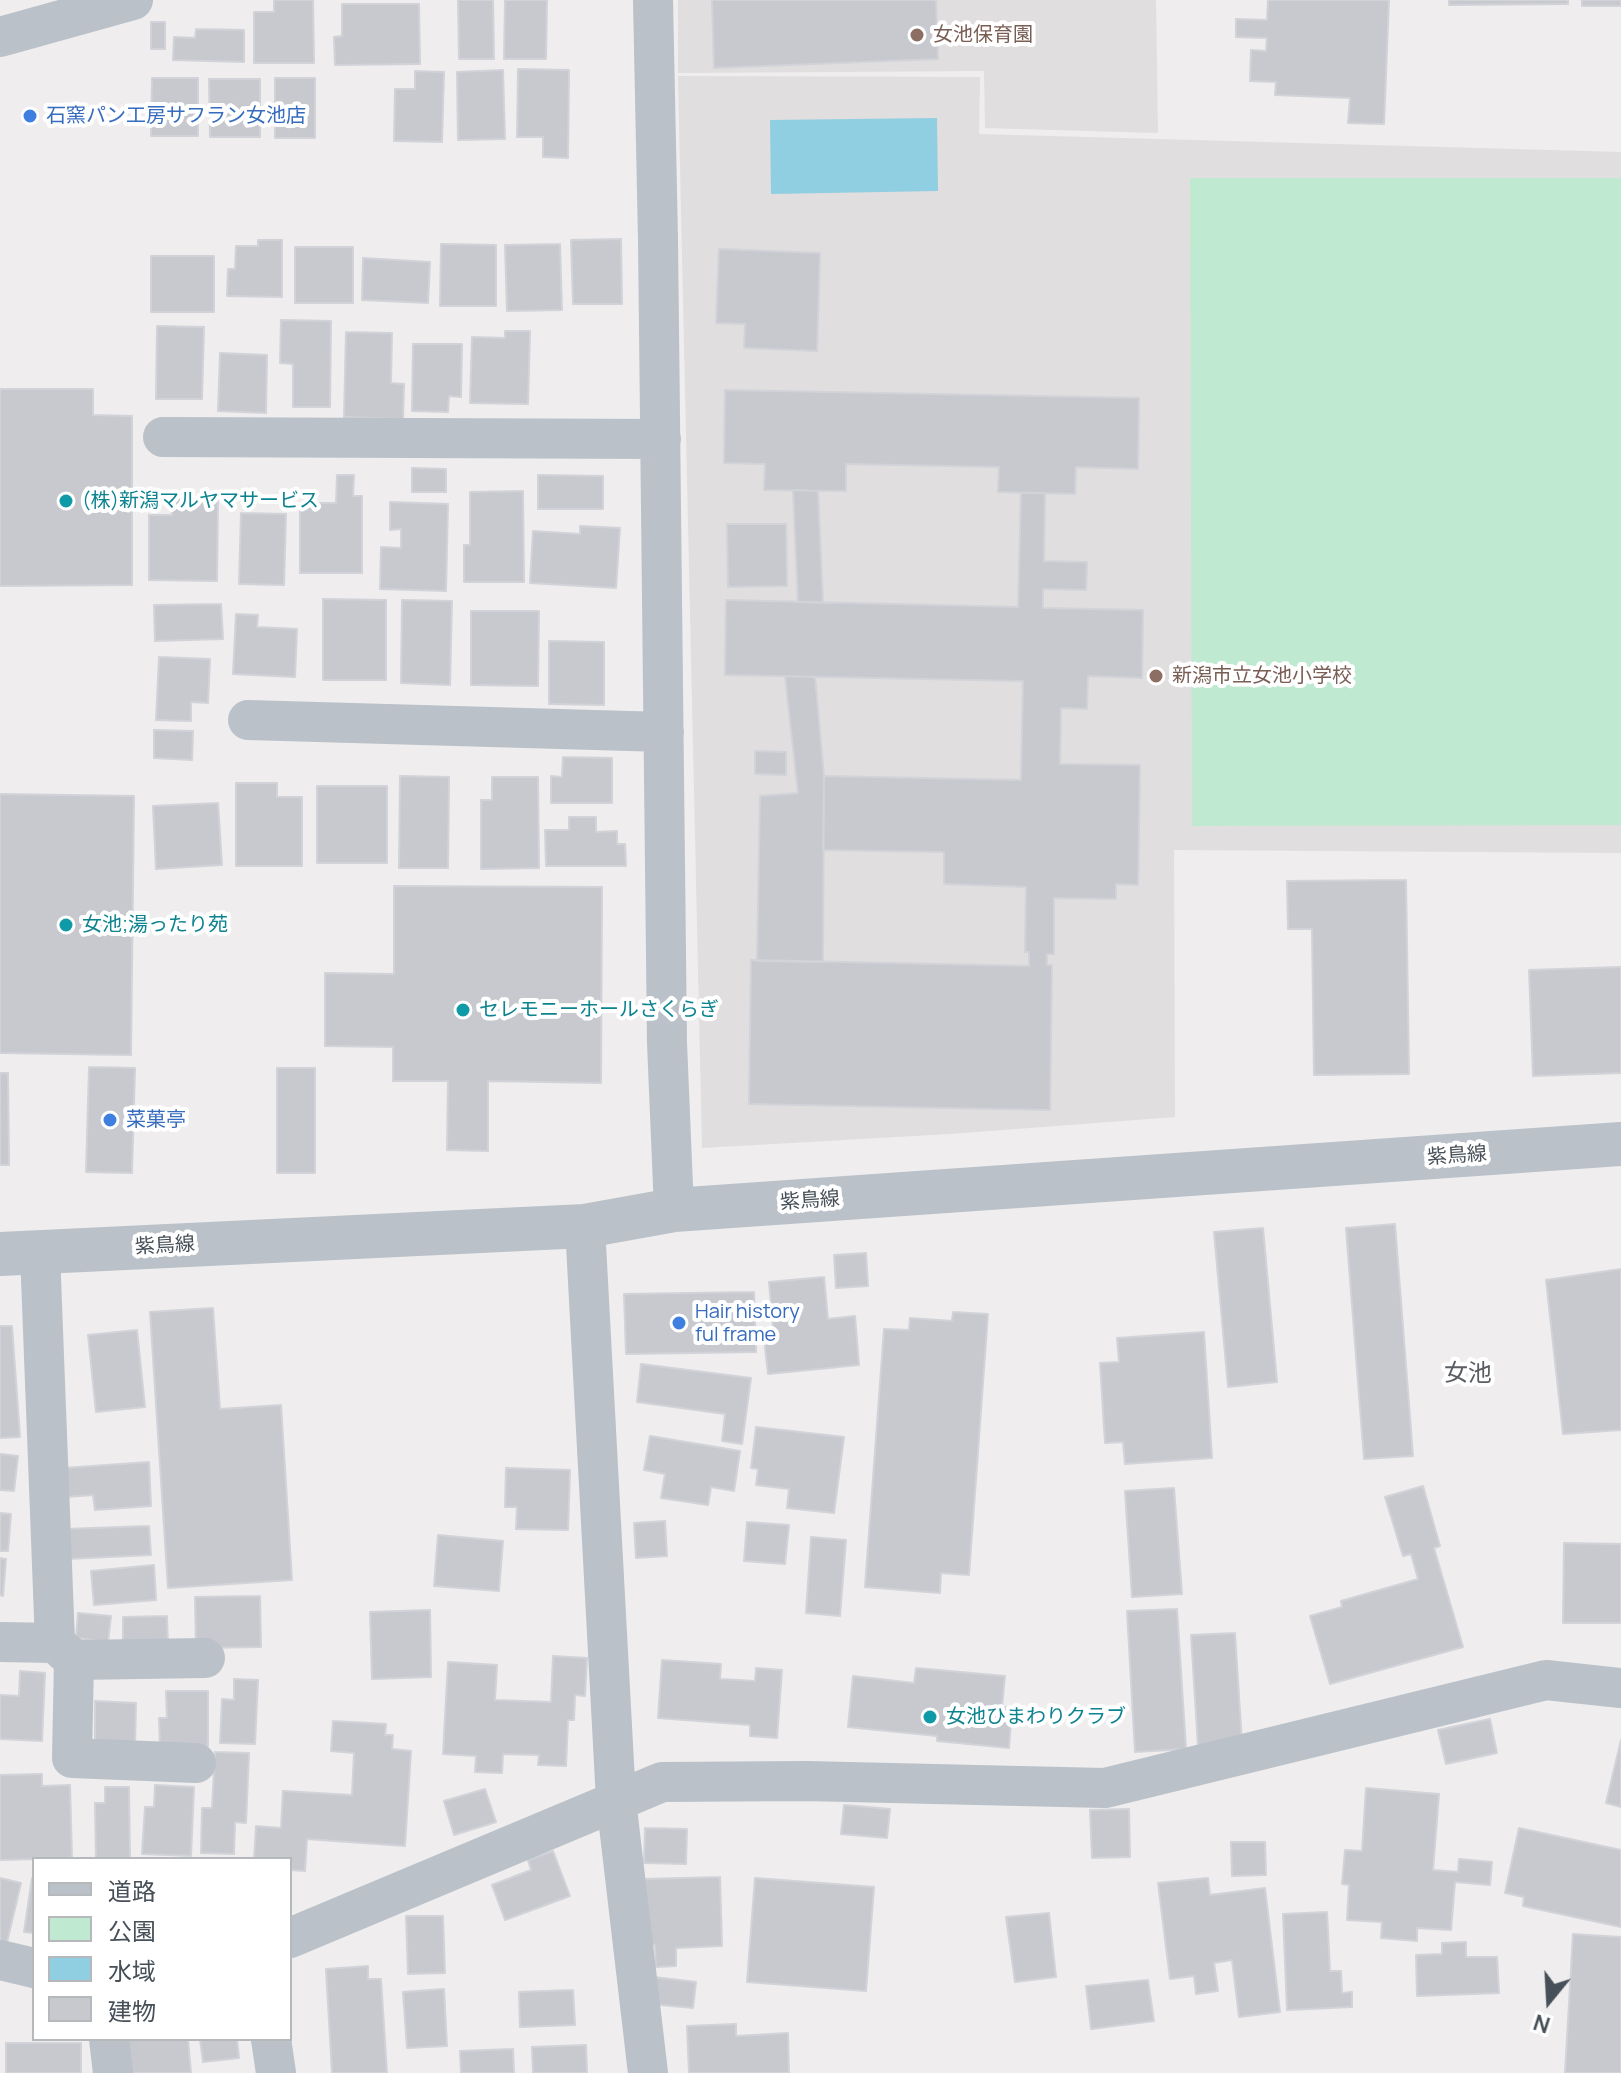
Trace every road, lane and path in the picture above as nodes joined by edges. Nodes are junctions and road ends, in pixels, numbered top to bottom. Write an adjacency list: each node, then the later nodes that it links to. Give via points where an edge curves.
1 (133, 0): 3 (street)
2 (653, 0): 5 (street)
3 (0, 37)
4 (163, 437): 5 (street)
5 (661, 439): 7 (street)
6 (248, 720): 7 (street)
7 (664, 732): 9 (street)
8 (1621, 1144): 9 (street, 紫鳥線)
9 (674, 1210): 10 (street, 紫鳥線)
10 (585, 1226): 11 (street, 紫鳥線); 17 (street)
11 (20, 1253): 13 (street)
12 (0, 1642): 13 (street)
13 (64, 1651): 14 (street); 16 (street, via 72,1758)
14 (205, 1658)
15 (1621, 1688): 17 (street, via 1546,1680 1105,1788 662,1782)
16 (196, 1763)
17 (616, 1800): 18 (street); 25 (street)
18 (292, 1937)
19 (0, 1960): 20 (street)
20 (32, 1968)
21 (109, 2041): 23 (street)
22 (271, 2041): 24 (street)
23 (113, 2073)
24 (276, 2073)
25 (648, 2073)

